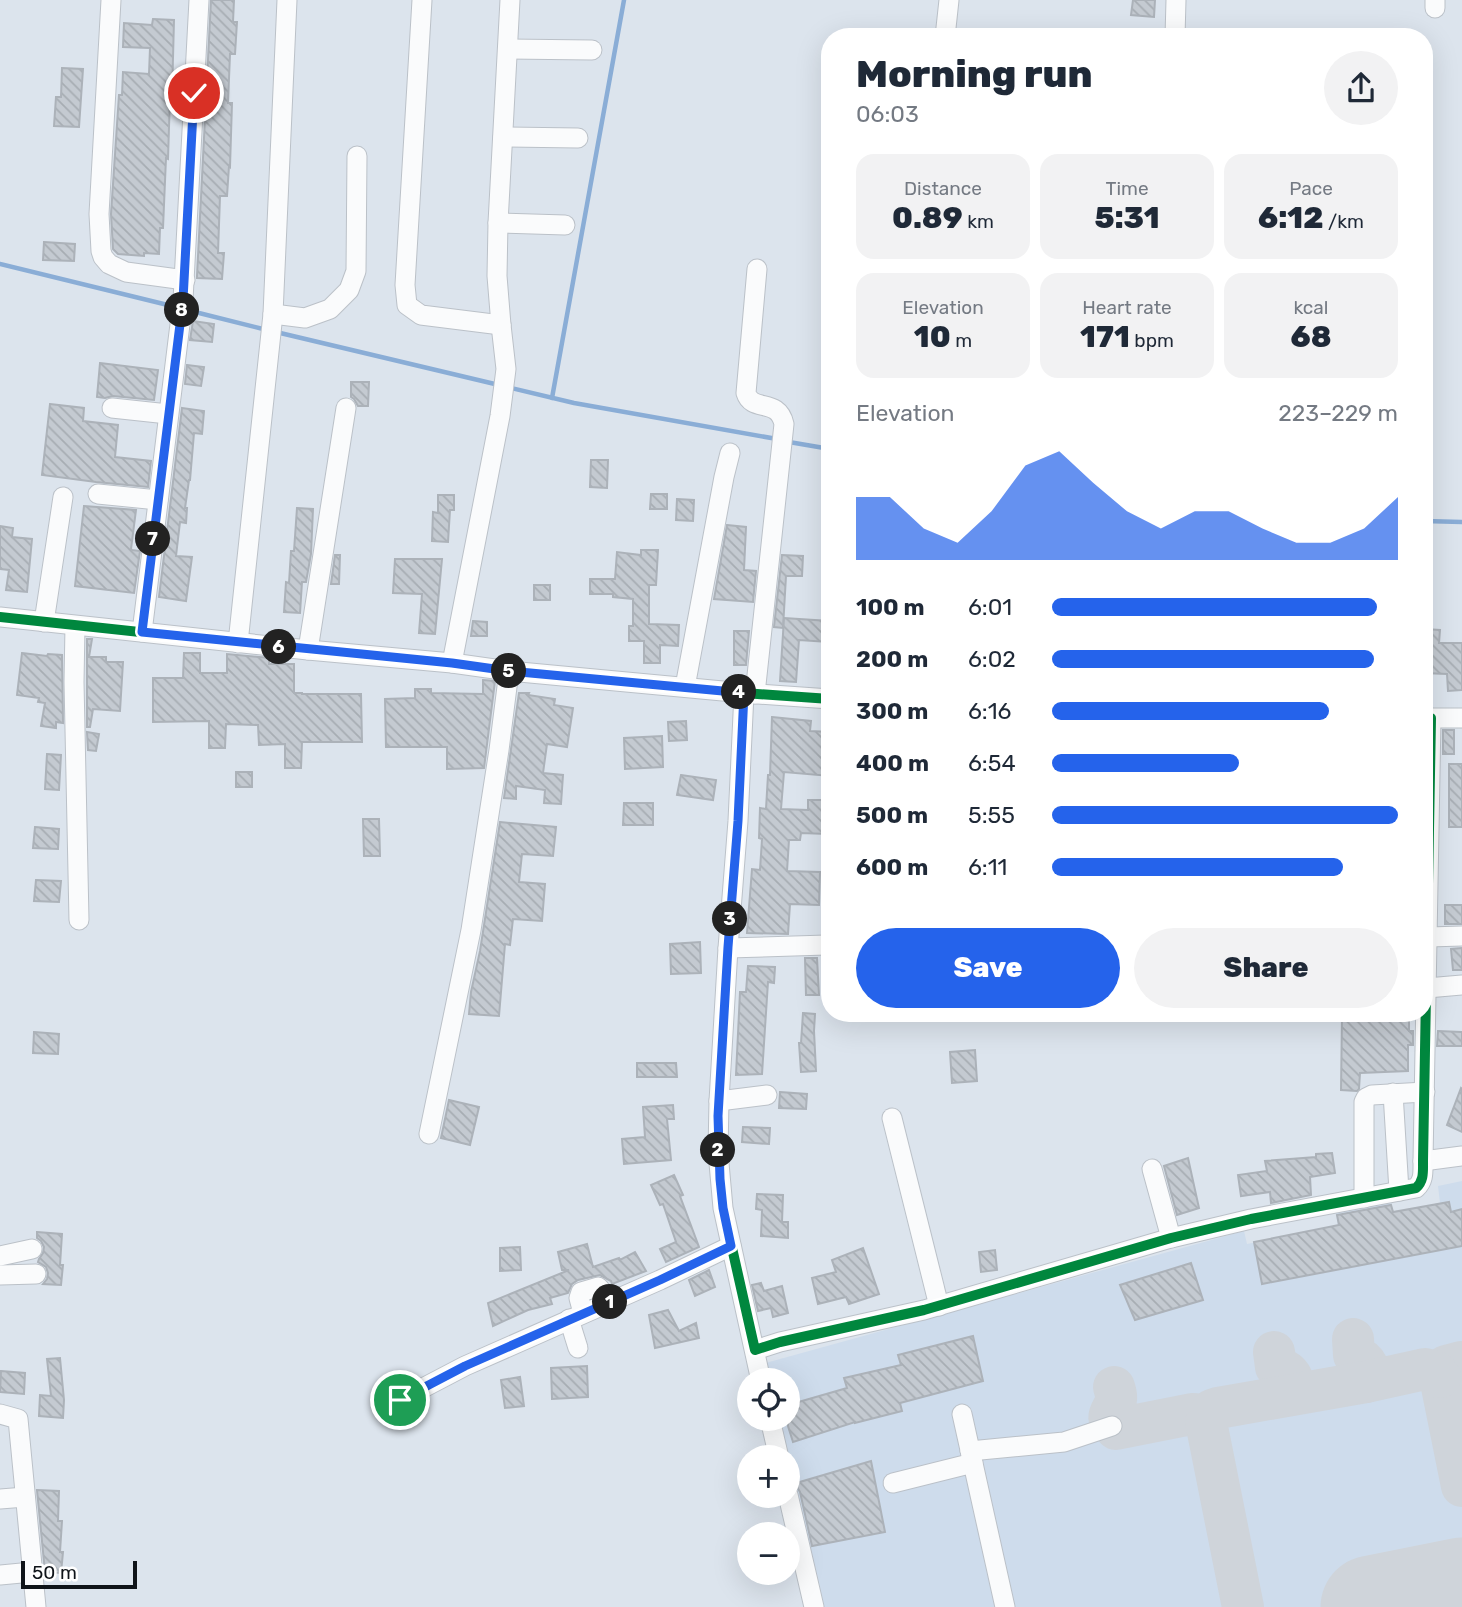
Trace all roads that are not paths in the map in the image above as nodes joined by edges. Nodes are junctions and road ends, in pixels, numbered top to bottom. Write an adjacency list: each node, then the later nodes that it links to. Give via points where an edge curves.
1 (111, 0): 18 (street, via 101,251 109,264 126,272)
2 (199, 0): 18 (street)
3 (287, 0): 19 (street)
4 (422, 0): 20 (street, via 407,305 421,315)
5 (510, 0): 10 (street)
6 (949, 0): 8 (street)
7 (1176, 0): 9 (street)
8 (946, 28)
9 (1175, 28)
10 (508, 49): 11 (street); 12 (street)
11 (592, 50)
12 (503, 137): 13 (street); 15 (street)
13 (578, 138)
14 (357, 156): 19 (street, via 356,271 349,290 330,309 305,318)
15 (498, 223): 16 (street); 20 (street)
16 (565, 225)
17 (757, 269): 37 (street, via 746,393 752,402 774,407 782,414 783,424)
18 (185, 279): 23 (street)
19 (273, 313): 32 (street)
20 (500, 325): 34 (street, via 506,369 500,416)
21 (112, 408): 23 (street)
22 (346, 408): 33 (street)
23 (168, 414): 27 (street)
24 (730, 453): 36 (street)
25 (98, 494): 27 (street)
26 (63, 497): 29 (street)
27 (158, 500): 31 (street)
28 (0, 617): 29 (street)
29 (44, 622): 30 (street)
30 (75, 626): 31 (street); 41 (street)
31 (142, 632): 32 (street)
32 (238, 643): 33 (street)
33 (307, 650): 34 (street)
34 (452, 663): 35 (street)
35 (509, 671): 36 (street); 54 (street, via 471,930)
36 (685, 687): 37 (street)
37 (750, 693): 38 (street); 45 (street)
38 (821, 698)
39 (1433, 718): 40 (street)
40 (1462, 718)
41 (79, 920)
42 (1462, 936): 43 (street)
43 (1433, 937)
44 (821, 945): 45 (street)
45 (728, 947): 52 (street)
46 (1462, 985): 47 (street)
47 (1433, 987)
48 (1426, 1022): 49 (street)
49 (1425, 1092): 50 (street); 56 (street)
50 (1394, 1094): 58 (street); 59 (street, via 1372,1095 1364,1102)
51 (767, 1095): 52 (street)
52 (719, 1101): 61 (street, via 720,1179)
53 (892, 1118): 66 (street)
54 (429, 1134)
55 (1462, 1156): 56 (street)
56 (1423, 1161): 58 (street, via 1420,1185)
57 (1152, 1169): 60 (street)
58 (1399, 1191): 59 (street)
59 (1364, 1198): 60 (street)
60 (1171, 1238): 66 (street)
61 (731, 1246): 67 (street); 69 (street)
62 (32, 1249): 63 (street)
63 (0, 1256)
64 (36, 1274): 65 (street)
65 (0, 1275)
66 (939, 1306): 69 (street)
67 (576, 1316): 68 (street); 71 (street)
68 (578, 1348)
69 (755, 1350): 70 (street)
70 (758, 1368)
71 (400, 1400)
72 (0, 1414): 77 (street, via 18,1419)
73 (962, 1414): 75 (street)
74 (1112, 1426): 75 (street, via 1064,1442)
75 (972, 1457): 76 (street); 84 (street)
76 (893, 1483)
77 (25, 1497): 78 (street); 80 (street)
78 (0, 1499)
79 (791, 1508): 83 (street)
80 (32, 1572): 81 (street); 82 (street)
81 (0, 1575)
82 (36, 1607)
83 (814, 1607)
84 (1005, 1607)

